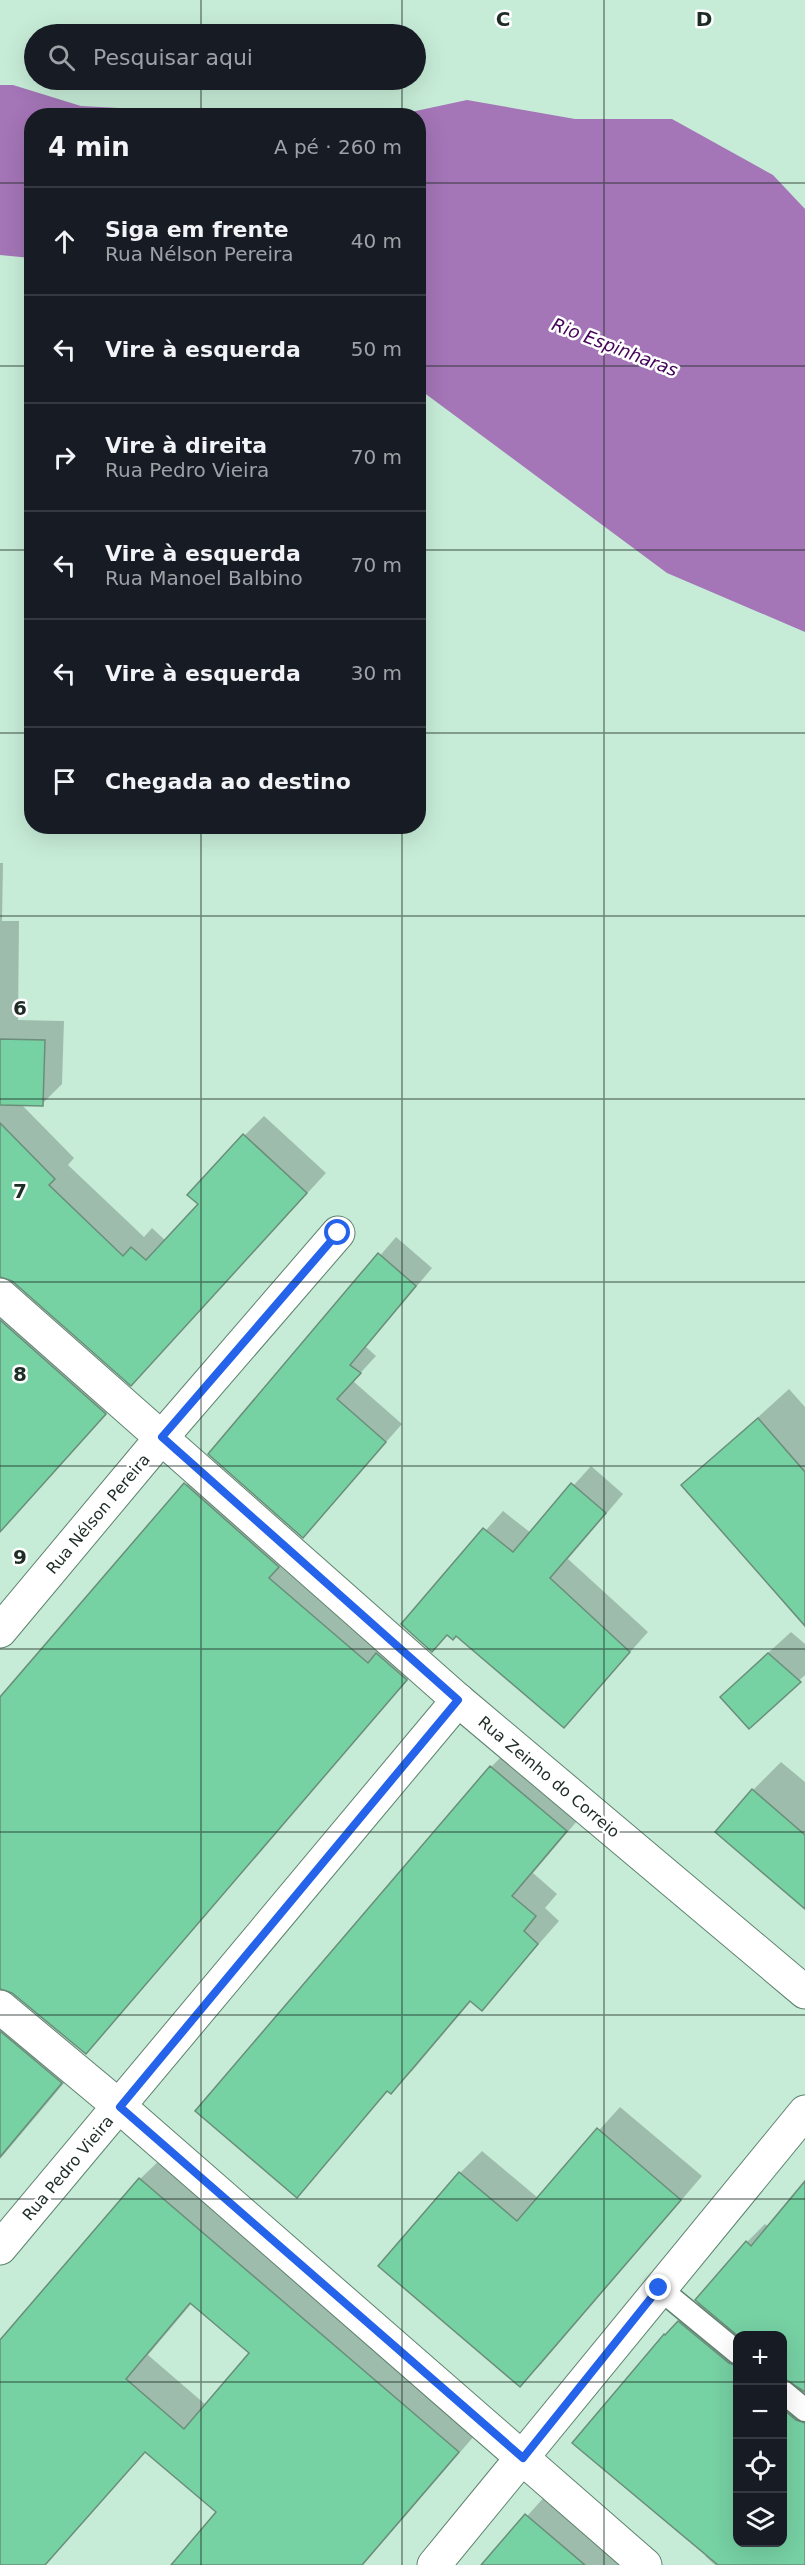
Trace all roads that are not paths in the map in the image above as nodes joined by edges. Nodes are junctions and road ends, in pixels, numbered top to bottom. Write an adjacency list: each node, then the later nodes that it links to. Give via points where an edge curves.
1 (338, 1233): 3 (street, Rua Nélson Pereira)
2 (0, 1295): 3 (street, Rua Zeinho do Correio)
3 (162, 1437): 4 (street, Rua Nélson Pereira); 5 (street, Rua Zeinho do Correio)
4 (0, 1631)
5 (458, 1700): 6 (street, Rua Zeinho do Correio); 8 (street, Rua Pedro Vieira)
6 (805, 1992)
7 (0, 2007): 8 (street)
8 (120, 2107): 10 (street, Rua Pedro Vieira); 15 (street)
9 (805, 2112): 11 (street)
10 (0, 2248)
11 (659, 2288): 12 (lane); 15 (street)
12 (733, 2349)
13 (787, 2394): 14 (lane)
14 (805, 2410)
15 (523, 2458): 16 (street); 17 (street)
16 (434, 2565)
17 (645, 2565)

